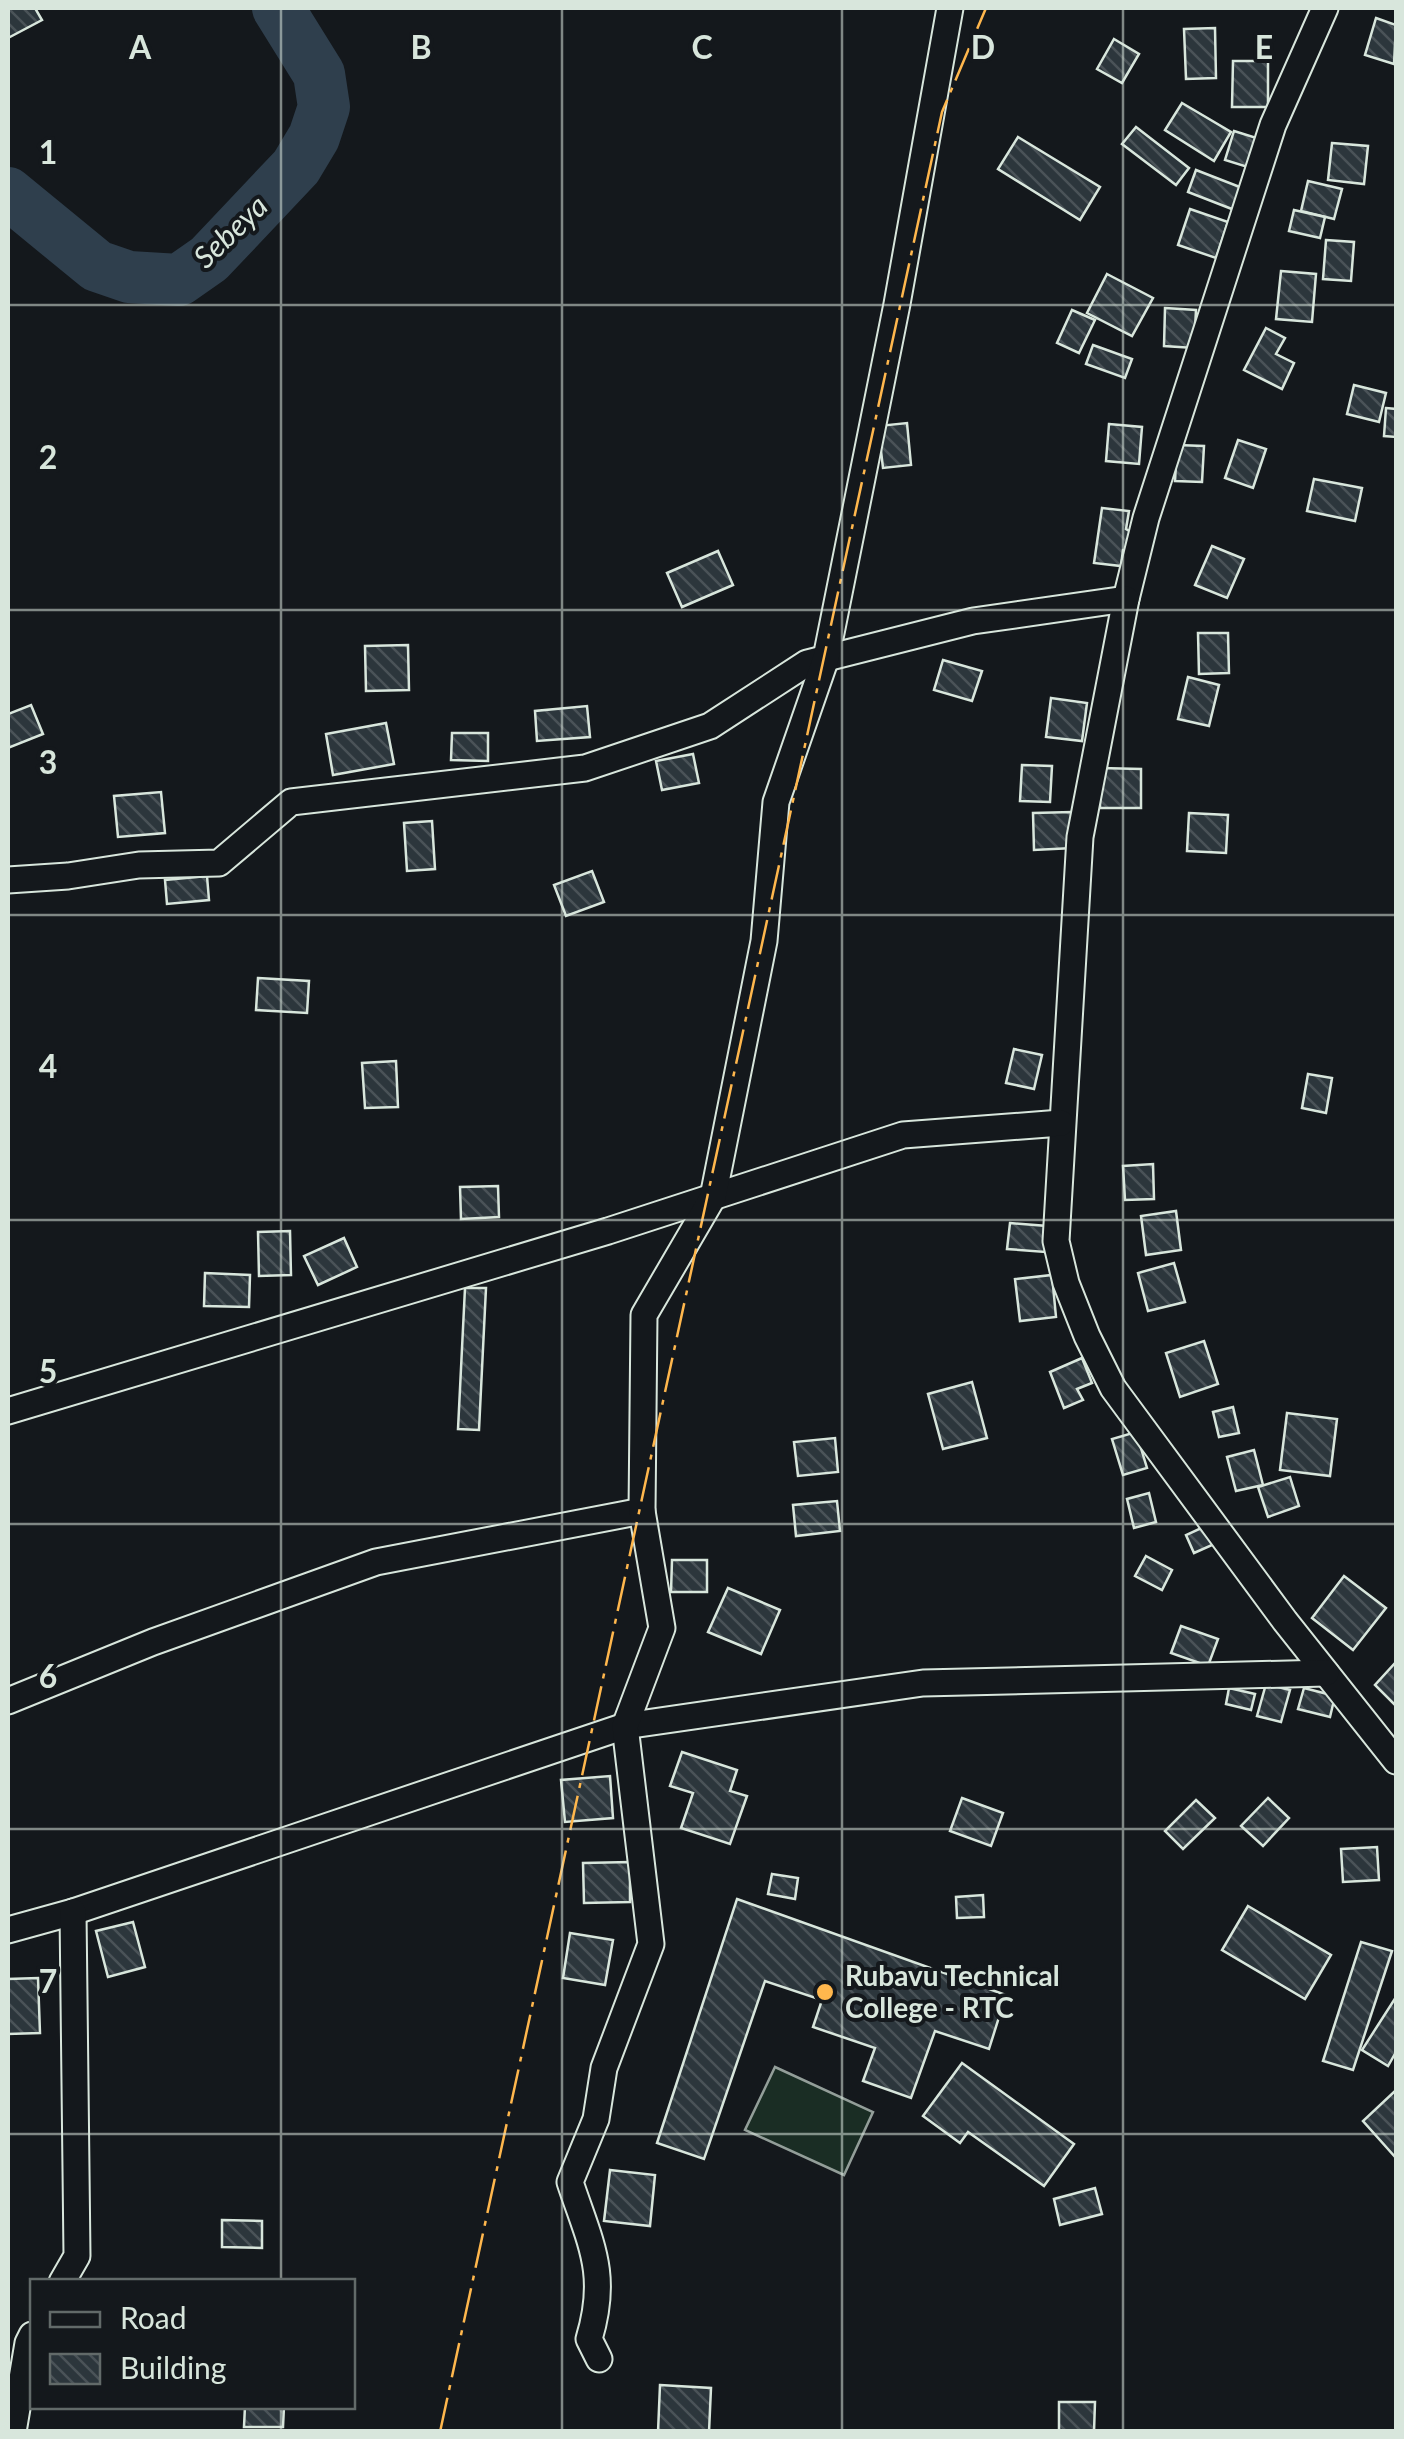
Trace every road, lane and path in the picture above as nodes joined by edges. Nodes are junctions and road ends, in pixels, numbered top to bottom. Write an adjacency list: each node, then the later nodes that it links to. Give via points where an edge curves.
1 (950, 8): 4 (street)
2 (1325, 8): 3 (street, via 1273,124)
3 (1126, 599): 4 (street, via 973,620); 6 (street, via 1080,837)
4 (826, 658): 5 (street, via 710,726 585,768 290,802 219,863); 7 (street, via 776,802 764,941)
5 (8, 880)
6 (1061, 1123): 7 (street, via 903,1135); 10 (street, via 1056,1241 1086,1336 1113,1388)
7 (713, 1197): 8 (street); 9 (street, via 644,1315)
8 (8, 1411)
9 (642, 1511): 11 (street, via 376,1562); 12 (street, via 662,1628)
10 (1326, 1673): 12 (street, via 923,1684); 13 (street)
11 (8, 1702)
12 (625, 1726): 14 (street); 18 (street, via 651,1944 570,2182 600,2271 589,2338)
13 (1396, 1761)
14 (73, 1912): 15 (street); 16 (street, via 76,2256)
15 (8, 1930)
16 (64, 2279)
17 (30, 2339): 19 (street)
18 (599, 2359)
19 (13, 2432)

